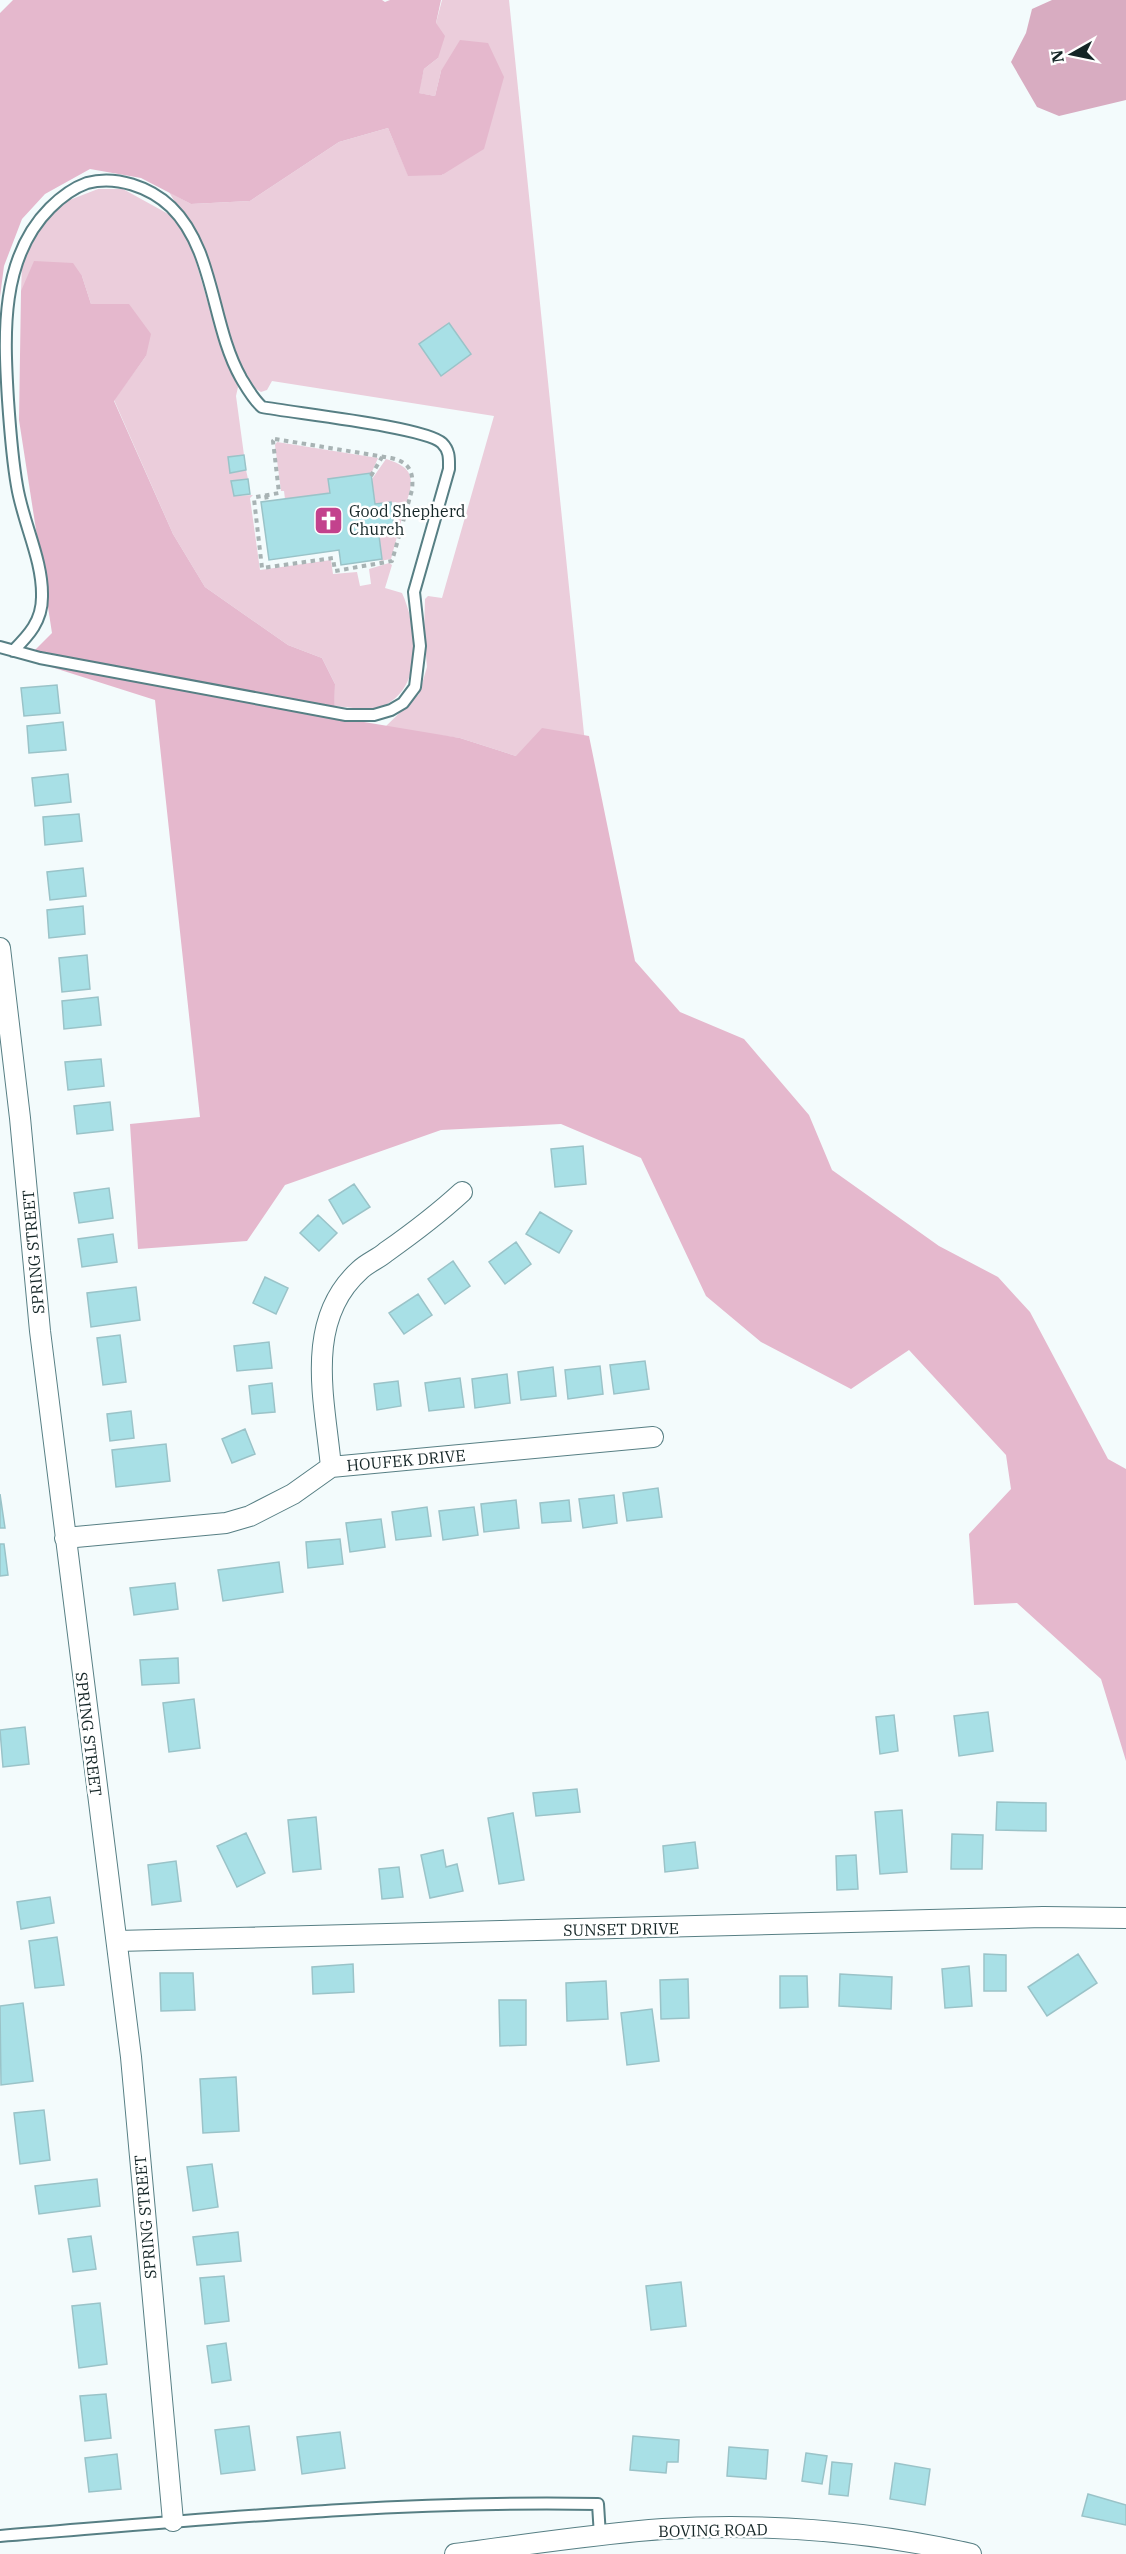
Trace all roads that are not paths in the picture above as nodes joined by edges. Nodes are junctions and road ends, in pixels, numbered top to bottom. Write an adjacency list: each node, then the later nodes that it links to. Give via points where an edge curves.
1 (0, 647): 2 (lane)
2 (13, 651): 2 (lane, via 346,715 374,715 391,710 403,703 415,687 420,646 414,592 449,469 449,455 443,444 433,437 398,429 262,407 231,361 190,229 171,207 148,191 111,180 78,186 58,199 31,229 20,247 7,301 7,380 15,475 42,597 34,630)
3 (0, 948): 4 (street, SPRING STREET)
4 (4, 1014): 8 (street, SPRING STREET)
5 (462, 1192): 7 (street, via 434,1218 360,1270 333,1306 321,1363)
6 (653, 1437): 7 (street, HOUFEK DRIVE)
7 (331, 1467): 8 (street, HOUFEK DRIVE, via 293,1494 250,1516 226,1523)
8 (65, 1538): 10 (street, SPRING STREET)
9 (1126, 1918): 10 (street, SUNSET DRIVE)
10 (117, 1941): 11 (street, SPRING STREET)
11 (173, 2521): 12 (lane); 13 (lane, via 515,2503 598,2504)
12 (0, 2536)
13 (600, 2536): 14 (street, BOVING ROAD); 15 (street, BOVING ROAD, via 664,2529 777,2529 879,2537)
14 (455, 2554)
15 (971, 2554)

